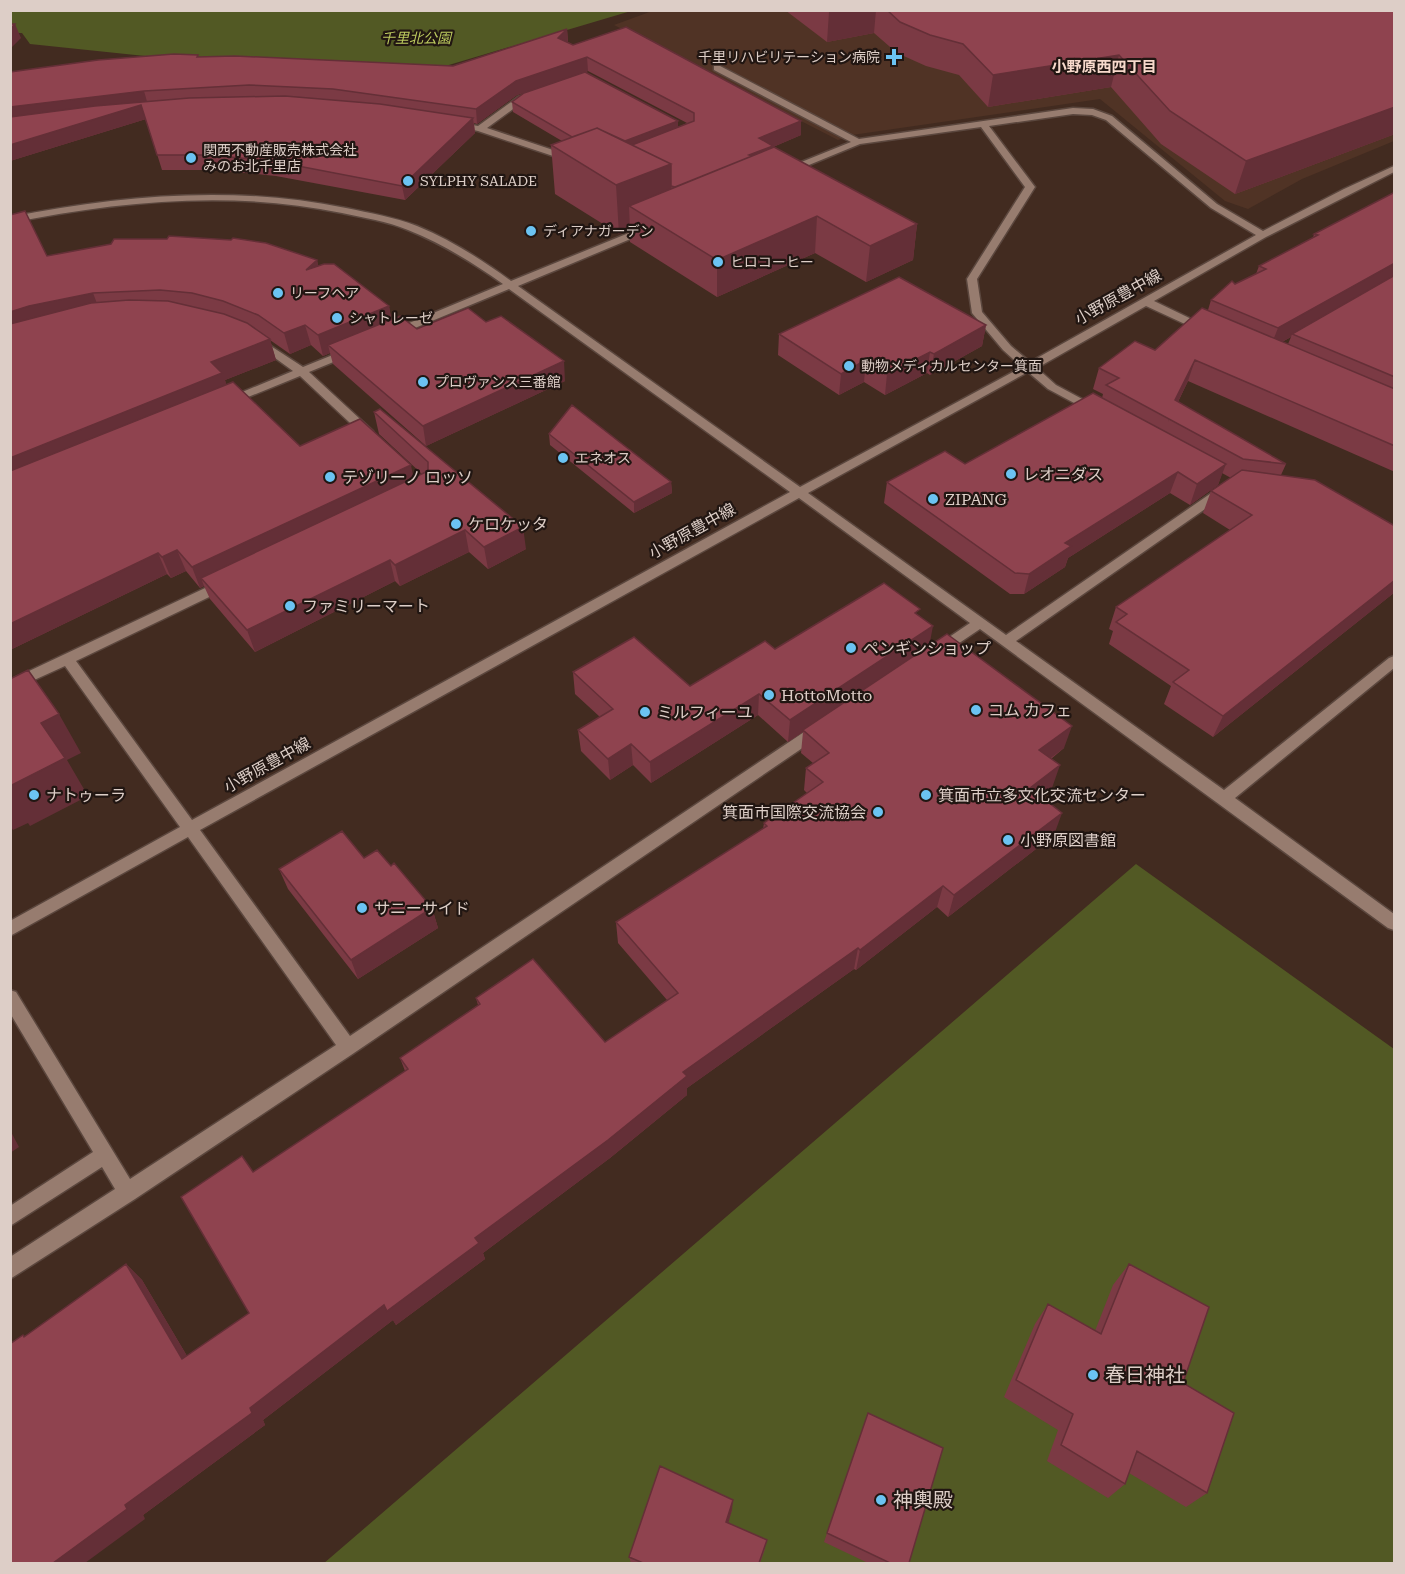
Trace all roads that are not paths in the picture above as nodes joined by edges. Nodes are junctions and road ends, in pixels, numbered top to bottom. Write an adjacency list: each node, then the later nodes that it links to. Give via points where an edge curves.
1 (717, 68): 6 (street)
2 (543, 91): 5 (street, via 521,99)
3 (448, 123): 5 (street)
4 (983, 124): 6 (street); 12 (street, via 1074,111 1109,118 1214,206); 19 (street, via 1030,188 972,279 977,313 1007,348)
5 (480, 129): 7 (street)
6 (858, 142): 9 (street)
7 (576, 160)
8 (1395, 169): 12 (street, 小野原豊中線)
9 (778, 175)
10 (10, 220): 13 (street, via 128,200 207,196 330,206 404,225 470,256)
11 (663, 222): 13 (street)
12 (1263, 235): 14 (street, 小野原豊中線)
13 (512, 285): 17 (street); 25 (street)
14 (1147, 302): 16 (street); 19 (street, 小野原豊中線)
15 (243, 333): 20 (street)
16 (1217, 334)
17 (379, 339)
18 (356, 349): 20 (street)
19 (1030, 367): 22 (street, via 1052,387); 25 (street, 小野原豊中線)
20 (301, 371): 21 (street); 23 (street)
21 (215, 407)
22 (1101, 414)
23 (377, 441)
24 (1221, 480): 28 (street, via 1231,485)
25 (799, 492): 27 (street); 35 (street, 小野原豊中線)
26 (240, 577): 29 (street)
27 (981, 622): 28 (street); 30 (street)
28 (1007, 641): 34 (street)
29 (67, 659): 32 (street); 35 (street)
30 (924, 660)
31 (1395, 660): 34 (street)
32 (10, 686)
33 (836, 718): 39 (street)
34 (1224, 798): 36 (street)
35 (189, 828): 37 (street, 小野原豊中線); 39 (street)
36 (1395, 923)
37 (10, 929)
38 (10, 997): 40 (street)
39 (348, 1047): 41 (street)
40 (105, 1155): 41 (street); 42 (street)
41 (128, 1193): 43 (street)
42 (10, 1217)
43 (10, 1269)

